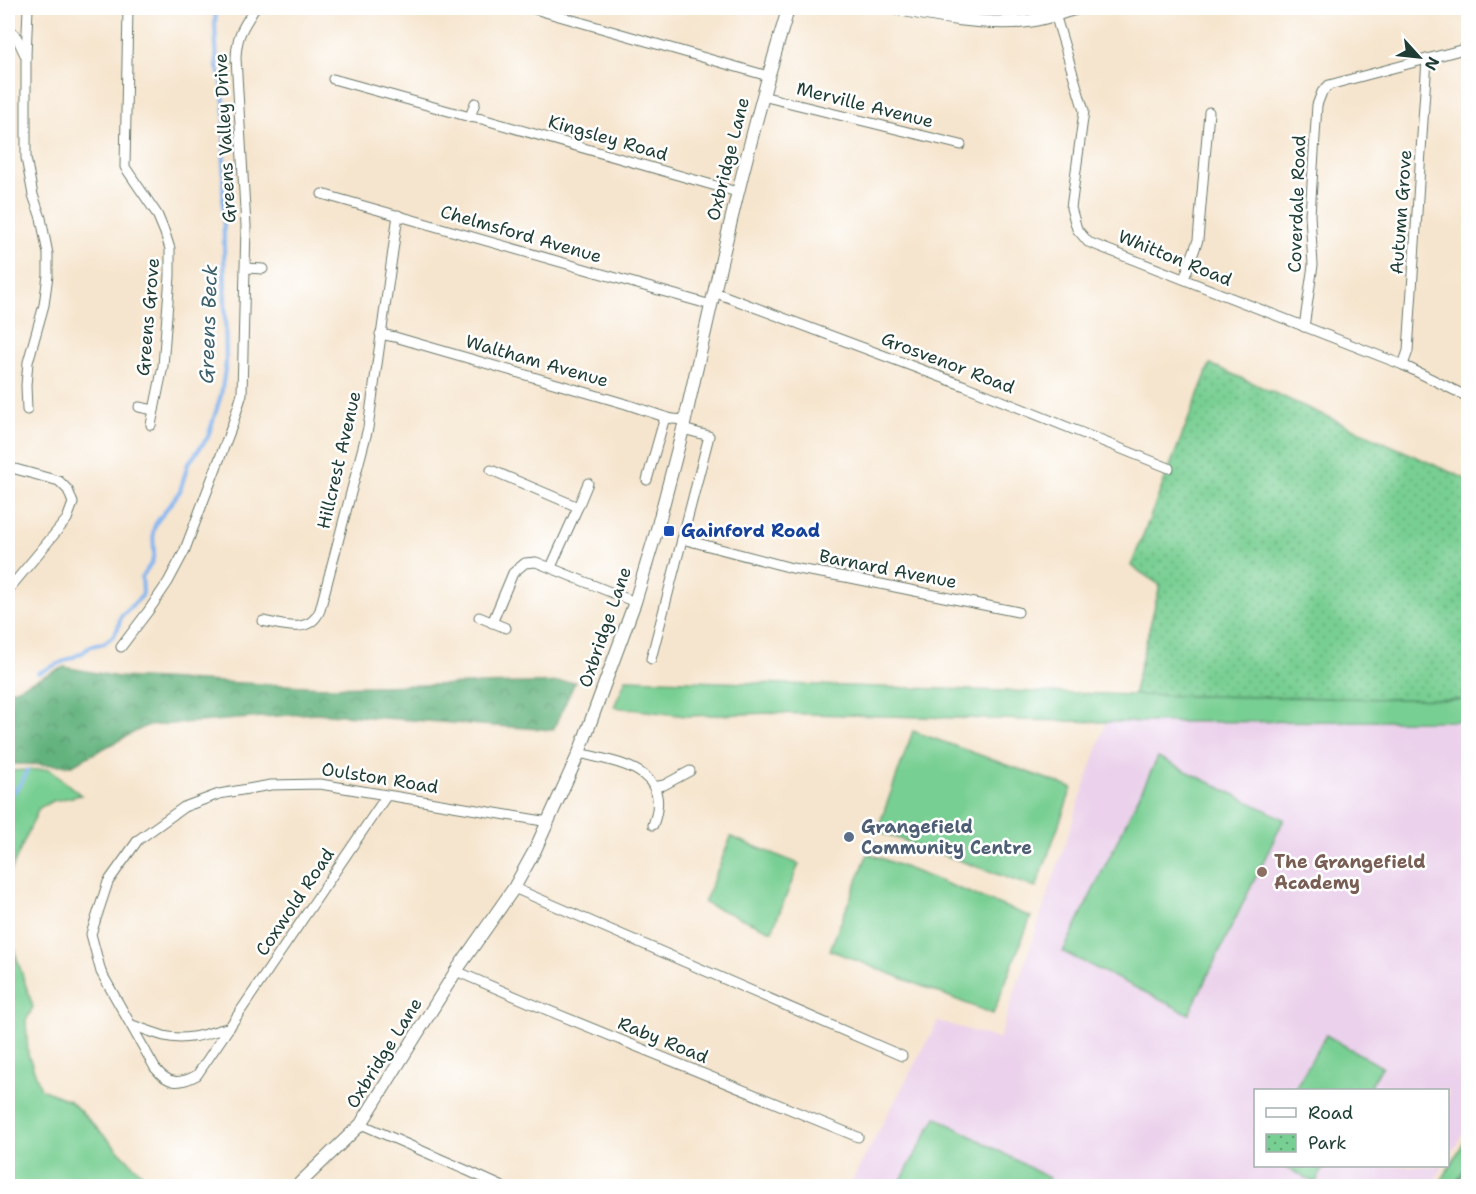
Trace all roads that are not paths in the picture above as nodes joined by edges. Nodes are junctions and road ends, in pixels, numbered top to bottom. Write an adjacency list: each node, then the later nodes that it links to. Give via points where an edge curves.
1 (28, 8): 11 (street)
2 (128, 8): 20 (street, Greens Grove)
3 (531, 8): 13 (street)
4 (791, 8): 13 (street, Oxbridge Lane)
5 (893, 8): 8 (street, via 996,22 1029,21)
6 (1078, 8): 8 (street)
7 (252, 9): 25 (street, Greens Valley Drive, via 239,33 236,51)
8 (1055, 14): 27 (street, Whitton Road, via 1083,111 1071,208 1077,229 1088,242)
9 (8, 28): 11 (street)
10 (1468, 48): 12 (street, Coverdale Road)
11 (26, 57): 35 (street, via 26,158 48,254 44,305 28,362)
12 (1427, 59): 30 (street, Coverdale Road, via 1329,85 1322,92 1317,105 1310,215 1313,265); 32 (street, Autumn Grove, via 1408,351)
13 (768, 76): 15 (street, Oxbridge Lane)
14 (333, 79): 18 (street, Kingsley Road)
15 (762, 96): 19 (street, Merville Avenue); 22 (street, Oxbridge Lane)
16 (474, 103): 18 (street)
17 (1209, 112): 27 (street, via 1198,240)
18 (470, 117): 22 (street, Kingsley Road)
19 (961, 145)
20 (125, 153): 21 (street); 36 (street, Greens Grove, via 125,167 157,214 170,249 163,366)
21 (136, 153)
22 (737, 192): 28 (street, Oxbridge Lane)
23 (322, 194): 24 (street, Chelmsford Avenue)
24 (398, 215): 29 (street, Chelmsford Avenue); 31 (street, Hillcrest Avenue)
25 (245, 268): 26 (street); 55 (street, Greens Valley Drive, via 242,394 232,426 184,552 168,582)
26 (263, 269)
27 (1184, 279): 30 (street, Whitton Road)
28 (714, 292): 29 (street, Oxbridge Lane); 41 (street, Grosvenor Road)
29 (711, 305): 39 (street, Oxbridge Lane)
30 (1304, 327): 32 (street, Whitton Road)
31 (381, 334): 37 (street, Waltham Avenue); 52 (street, Hillcrest Avenue, via 367,432 318,615 300,626)
32 (1403, 366): 33 (street, Whitton Road)
33 (1468, 397)
34 (139, 407): 36 (street)
35 (27, 410)
36 (154, 410): 38 (street, Greens Grove)
37 (665, 417): 39 (street, Waltham Avenue); 43 (street)
38 (151, 424)
39 (684, 424): 46 (street, via 709,436); 49 (street, Oxbridge Lane)
40 (8, 467): 48 (street, via 59,481 73,503 67,519)
41 (1169, 468)
42 (492, 470): 45 (street)
43 (647, 480)
44 (588, 483): 45 (street)
45 (578, 507): 47 (street)
46 (682, 539): 50 (street, Barnard Avenue, via 792,568); 56 (street)
47 (551, 567): 49 (street); 53 (street, via 536,562 518,568)
48 (8, 591)
49 (634, 602): 57 (street, Oxbridge Lane)
50 (1018, 612)
51 (479, 617): 53 (street)
52 (262, 621)
53 (492, 622): 54 (street)
54 (506, 628)
55 (121, 647)
56 (651, 659)
57 (579, 753): 59 (street, via 632,767); 61 (street, Oxbridge Lane)
58 (690, 771): 59 (street)
59 (654, 787): 62 (street, via 657,811)
60 (387, 795): 61 (street, Oulston Road); 65 (street, Oulston Road, via 320,784 271,785 219,794 184,807 138,840 108,882 91,934 102,972); 66 (street, Coxwold Road)
61 (548, 822): 63 (street, Oxbridge Lane)
62 (653, 825)
63 (514, 888): 64 (street, Oxbridge Lane); 67 (street)
64 (456, 971): 68 (street, Oxbridge Lane); 69 (street, Raby Road)
65 (132, 1025): 66 (street, via 180,1038); 66 (street, Coxwold Road, via 155,1068 163,1078 176,1082 197,1075)
66 (230, 1027)
67 (902, 1056)
68 (361, 1124): 70 (street, Oxbridge Lane); 71 (street)
69 (858, 1137)
70 (297, 1186)
71 (501, 1186)

